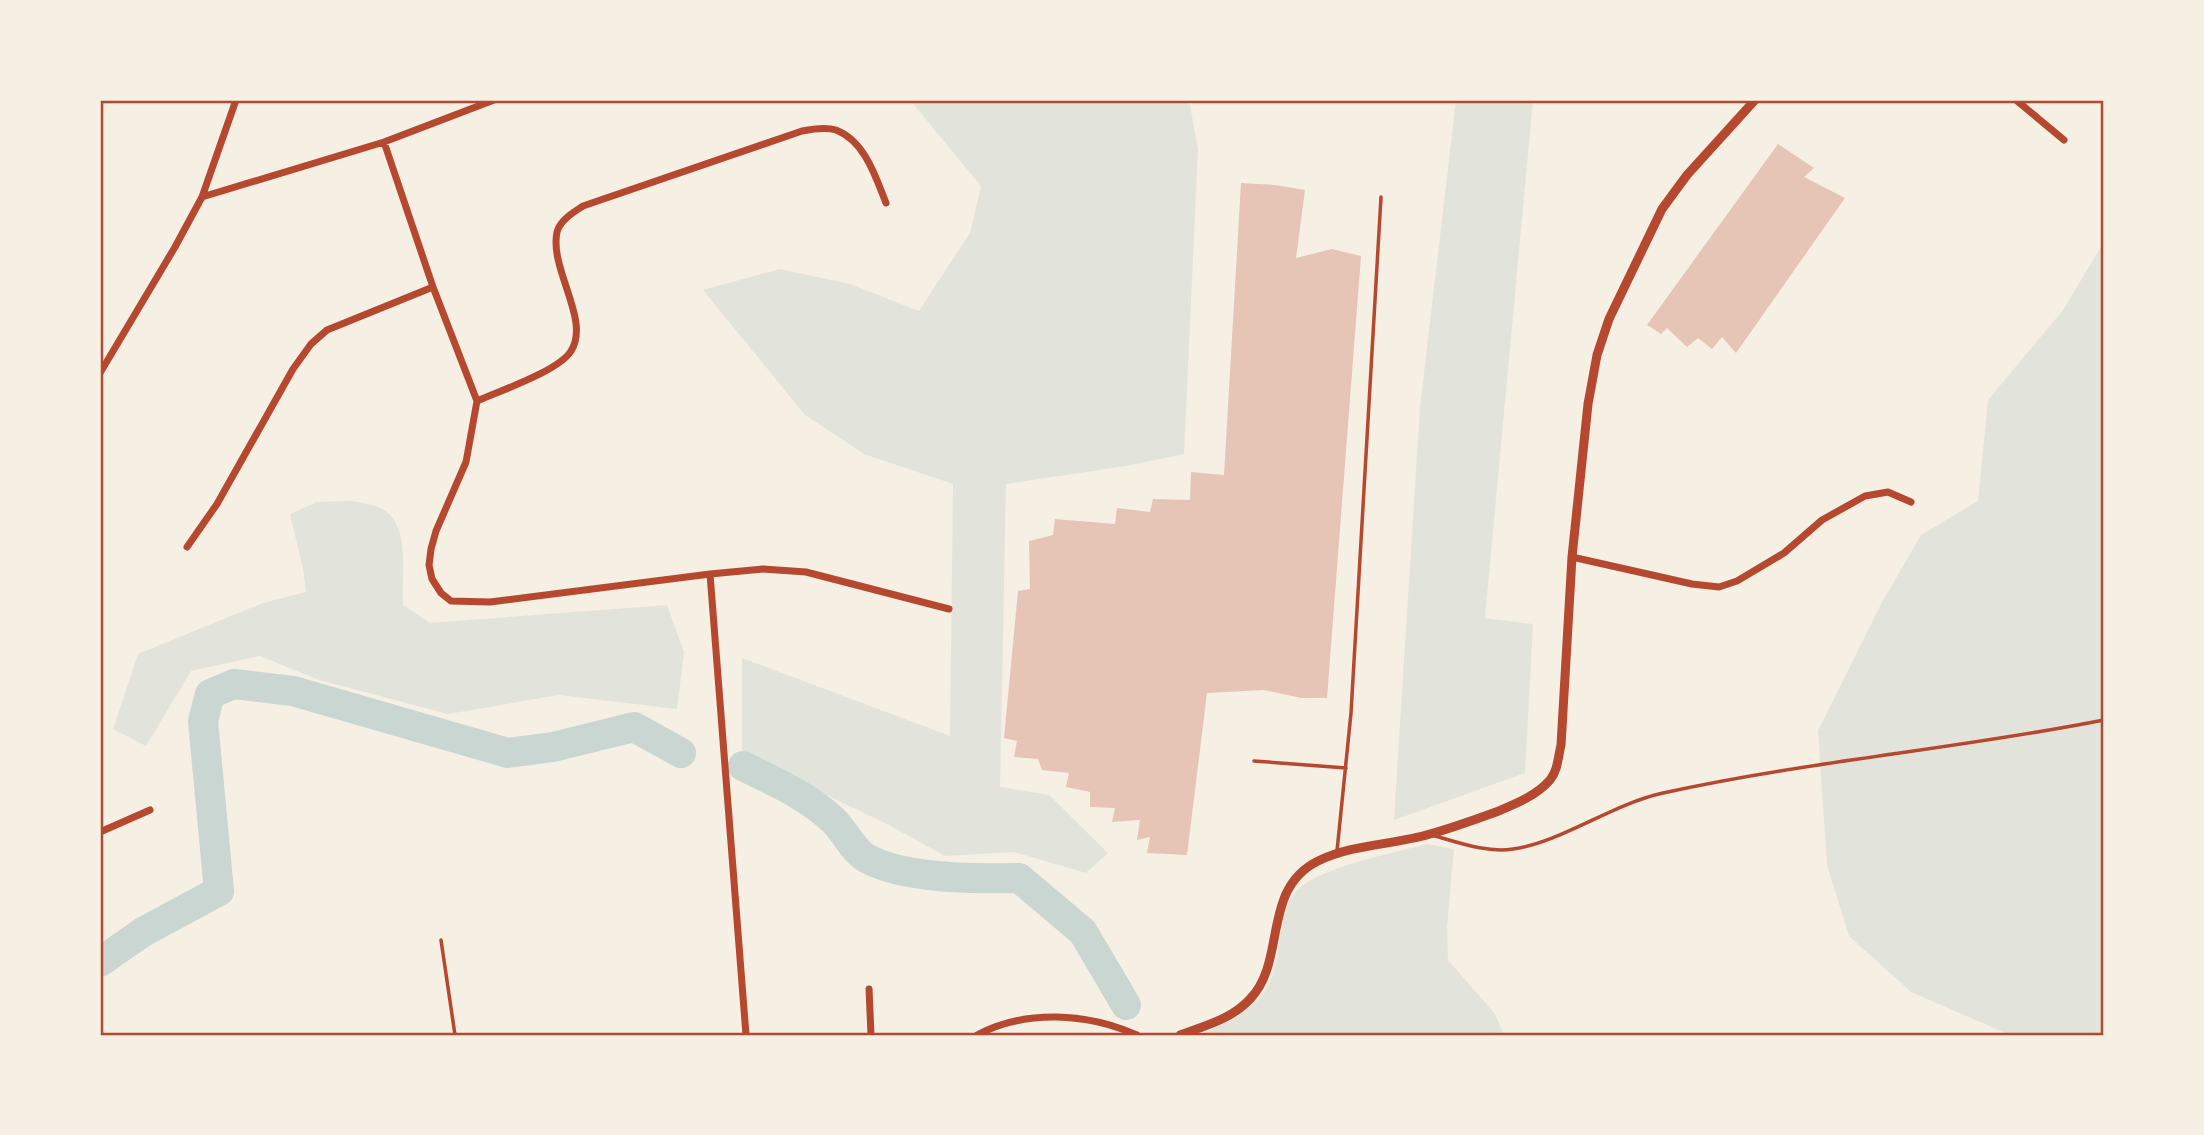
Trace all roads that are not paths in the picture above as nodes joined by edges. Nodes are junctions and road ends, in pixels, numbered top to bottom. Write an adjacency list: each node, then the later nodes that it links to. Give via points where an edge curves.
1 (236, 100): 7 (street)
2 (494, 100): 6 (street)
3 (1755, 100): 15 (street, via 1687,174 1662,209 1609,318 1588,404)
4 (2016, 100): 5 (street)
5 (2064, 140)
6 (384, 142): 7 (street); 10 (street)
7 (202, 197): 11 (street)
8 (1381, 197): 20 (lane)
9 (886, 203): 12 (street, via 870,164 855,144 836,130 819,129 583,206 557,230 557,257 578,330 571,352 553,368)
10 (433, 286): 12 (street); 14 (street, via 327,330 311,344)
11 (100, 373)
12 (477, 401): 16 (street, via 466,462 431,549 432,579 451,601 490,602)
13 (1911, 502): 15 (street, via 1888,492 1865,496 1822,520 1784,553 1719,587)
14 (187, 547)
15 (1572, 557): 23 (street, via 1556,769 1527,798)
16 (710, 574): 17 (street, via 762,569 806,572); 28 (street)
17 (949, 609)
18 (2104, 719): 23 (lane, via 1653,795 1513,849 1475,847)
19 (1254, 761): 20 (lane)
20 (1346, 768): 24 (lane)
21 (150, 810): 22 (street)
22 (100, 832)
23 (1430, 835): 24 (street)
24 (1337, 852): 32 (street, via 1299,873 1292,883 1280,909 1264,978 1251,999 1226,1017)
25 (441, 940): 27 (lane)
26 (869, 989): 29 (street)
27 (454, 1035)
28 (746, 1035)
29 (871, 1035)
30 (977, 1035): 31 (street, via 1012,1023 1066,1017 1113,1025)
31 (1137, 1035)
32 (1180, 1035)

